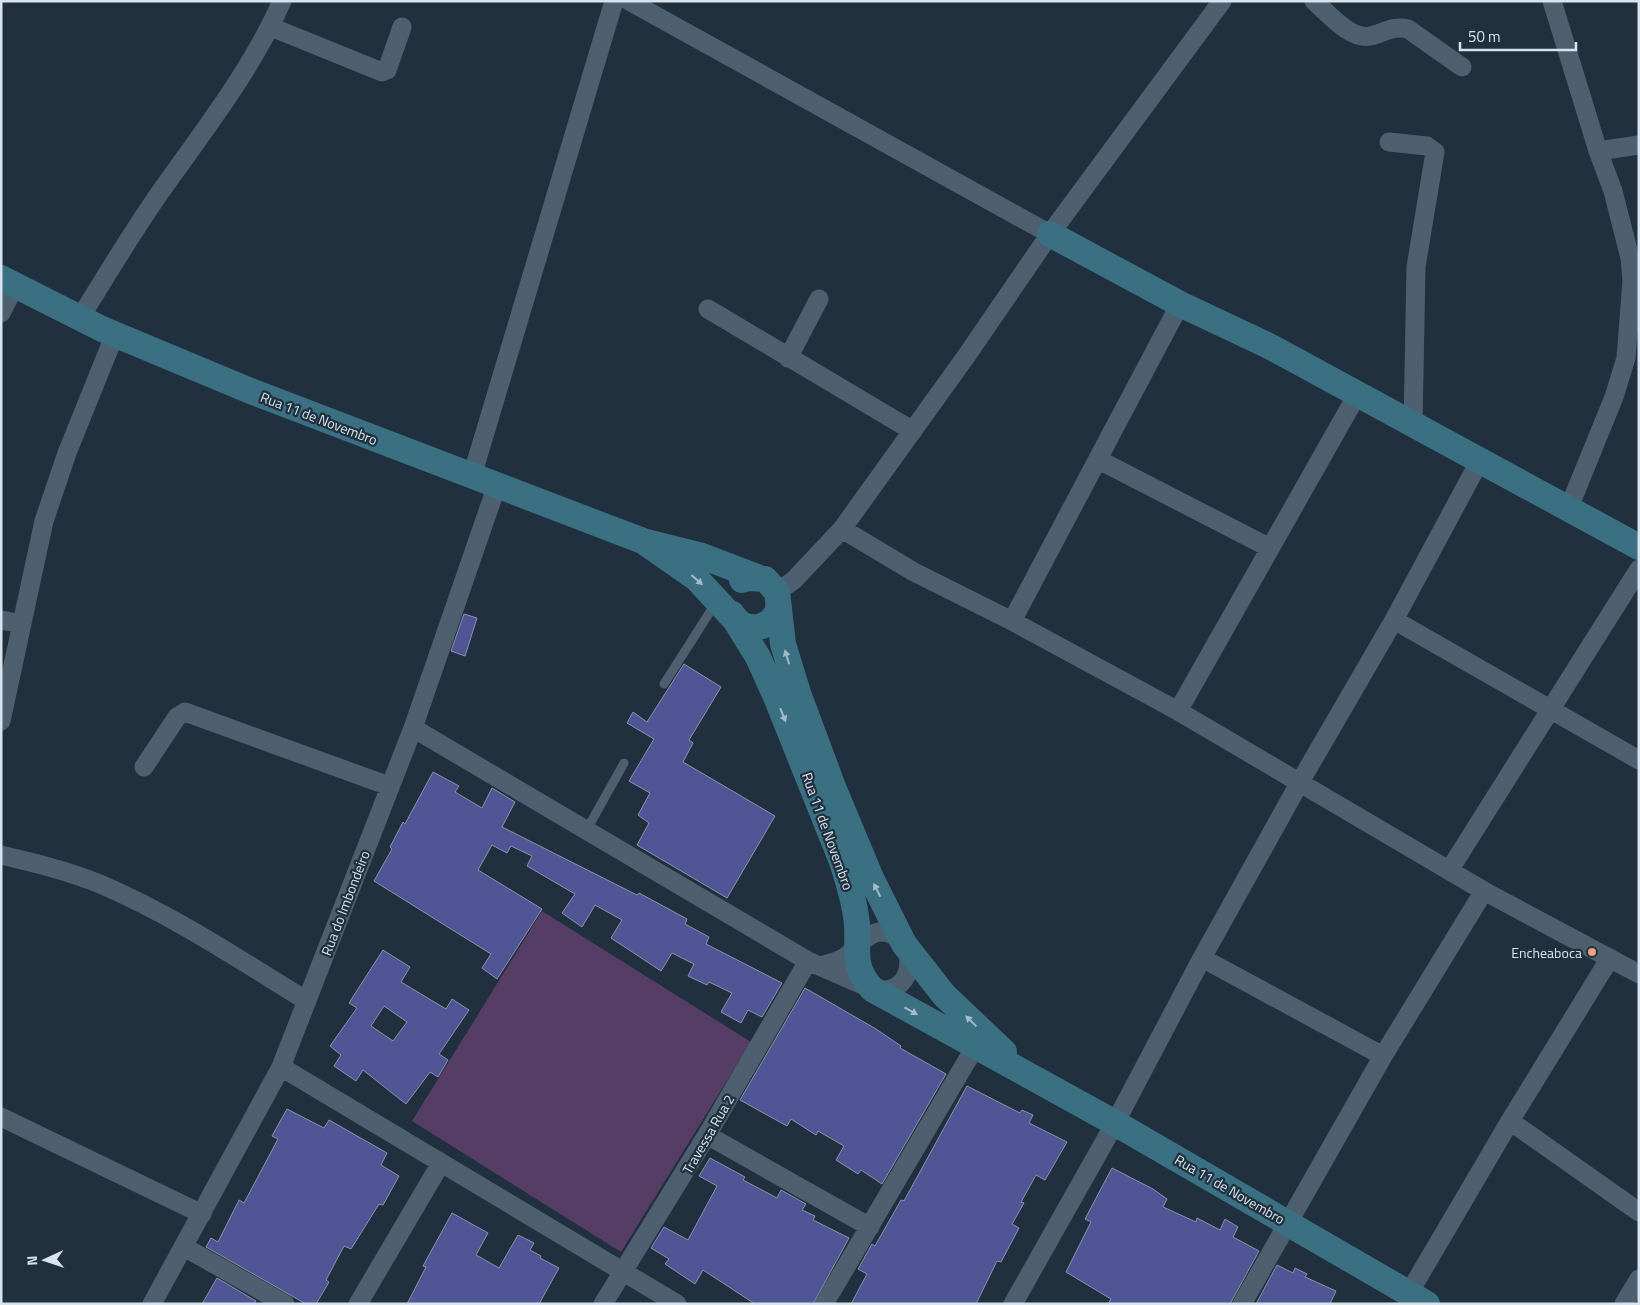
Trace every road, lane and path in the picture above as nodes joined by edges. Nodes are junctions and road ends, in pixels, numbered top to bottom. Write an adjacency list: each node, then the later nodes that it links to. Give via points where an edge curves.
1 (282, 1): 7 (street)
2 (614, 1): 28 (street)
3 (629, 1): 13 (street)
4 (1314, 1): 9 (street, via 1358,36 1400,27 1408,29)
5 (1552, 1): 12 (street)
6 (1215, 5): 13 (street)
7 (271, 27): 8 (street, via 382,72 387,70); 19 (street)
8 (402, 27)
9 (1462, 67)
10 (1389, 142): 24 (street, via 1427,146 1435,152 1416,267)
11 (1639, 144): 12 (street)
12 (1598, 151): 22 (street, via 1613,191 1630,258)
13 (1050, 234): 16 (main road); 25 (street)
14 (8, 282): 18 (street); 19 (main road, Rua 11 de Novembro)
15 (819, 299): 21 (street)
16 (1180, 304): 23 (main road); 26 (street)
17 (708, 309): 21 (street)
18 (1, 314)
19 (80, 318): 20 (main road, Rua 11 de Novembro)
20 (115, 334): 28 (main road, Rua 11 de Novembro, via 253,392); 42 (street, via 54,491 36,554)
21 (788, 358): 25 (street)
22 (1632, 360): 30 (street)
23 (1358, 393): 24 (main road); 34 (street)
24 (1413, 426): 27 (main road)
25 (913, 431): 31 (street)
26 (1099, 460): 34 (street); 41 (street)
27 (1479, 462): 30 (main road); 40 (street)
28 (472, 476): 29 (main road, Rua 11 de Novembro)
29 (497, 485): 32 (main road, Rua 11 de Novembro); 47 (street, Rua do Imbondeiro)
30 (1568, 510): 33 (main road)
31 (842, 529): 36 (street, via 794,580); 41 (street, via 914,572)
32 (643, 541): 36 (main road, Rua 11 de Novembro, via 700,555); 37 (main road, Rua 11 de Novembro, one-way to 37, via 696,578)
33 (1639, 547)
34 (1270, 548): 45 (street)
35 (1639, 568): 44 (street)
36 (771, 592): 39 (main road, via 777,614 765,626 749,628); 39 (main road, Rua 11 de Novembro, via 748,578 734,587 729,604); 58 (main road, Rua 11 de Novembro, one-way to 36, via 864,860 802,702 783,644)
37 (717, 600): 39 (main road, Rua 11 de Novembro); 43 (lane)
38 (1, 620): 42 (street)
39 (735, 620): 57 (main road, Rua 11 de Novembro, one-way to 57, via 758,657 776,697 835,843 854,902)
40 (1394, 620): 44 (street); 51 (street)
41 (1012, 621): 45 (street)
42 (22, 624): 46 (street)
43 (664, 684)
44 (1550, 709): 48 (street); 55 (street)
45 (1178, 710): 51 (street)
46 (1, 721)
47 (413, 728): 52 (street, Rua do Imbondeiro); 53 (street)
48 (1639, 760)
49 (624, 762): 53 (lane)
50 (144, 767): 52 (street, via 178,717 185,712)
51 (1300, 782): 55 (street); 59 (street)
52 (389, 786): 64 (street, Rua do Imbondeiro)
53 (586, 830): 61 (street)
54 (1, 855): 64 (street, via 79,876 116,891 188,929)
55 (1450, 869): 56 (street)
56 (1484, 891): 60 (street); 66 (street)
57 (858, 943): 58 (street, via 871,934 882,933 896,937); 61 (street, via 843,958); 63 (main road, Rua 11 de Novembro, via 858,969)
58 (904, 944): 63 (street, via 909,964 903,981 891,989); 68 (main road, Rua 11 de Novembro, one-way to 58, via 944,995)
59 (1202, 958): 66 (street); 71 (street)
60 (1610, 958): 62 (street); 70 (street)
61 (814, 963): 63 (street); 72 (street, Travessa Rua 2)
62 (1637, 969)
63 (872, 989): 65 (main road, Rua 11 de Novembro, one-way to 65)
64 (307, 1001): 67 (street, Rua do Imbondeiro)
65 (975, 1047): 68 (main road, Rua 11 de Novembro); 77 (street)
66 (1383, 1056): 76 (street)
67 (281, 1066): 73 (street); 75 (street, Rua do Imbondeiro)
68 (1032, 1077): 71 (main road, Rua 11 de Novembro)
69 (1, 1117): 75 (street)
70 (1510, 1121): 74 (street); 81 (street)
71 (1115, 1123): 76 (main road, Rua 11 de Novembro); 82 (street)
72 (708, 1135): 77 (street); 79 (street, Travessa Rua 2)
73 (441, 1164): 79 (street); 85 (street)
74 (1639, 1212)
75 (202, 1214): 78 (street, Rua do Imbondeiro)
76 (1290, 1224): 81 (main road, Rua 11 de Novembro); 89 (street)
77 (870, 1227): 88 (street)
78 (184, 1247): 83 (street, Rua do Imbondeiro); 84 (street)
79 (624, 1273): 86 (street, Travessa Rua 2); 87 (street)
80 (1639, 1279): 90 (street)
81 (1418, 1299)
82 (1019, 1302)
83 (152, 1304)
84 (285, 1304)
85 (358, 1304)
86 (604, 1304)
87 (677, 1304)
88 (824, 1304)
89 (1242, 1304)
90 (1624, 1304)

